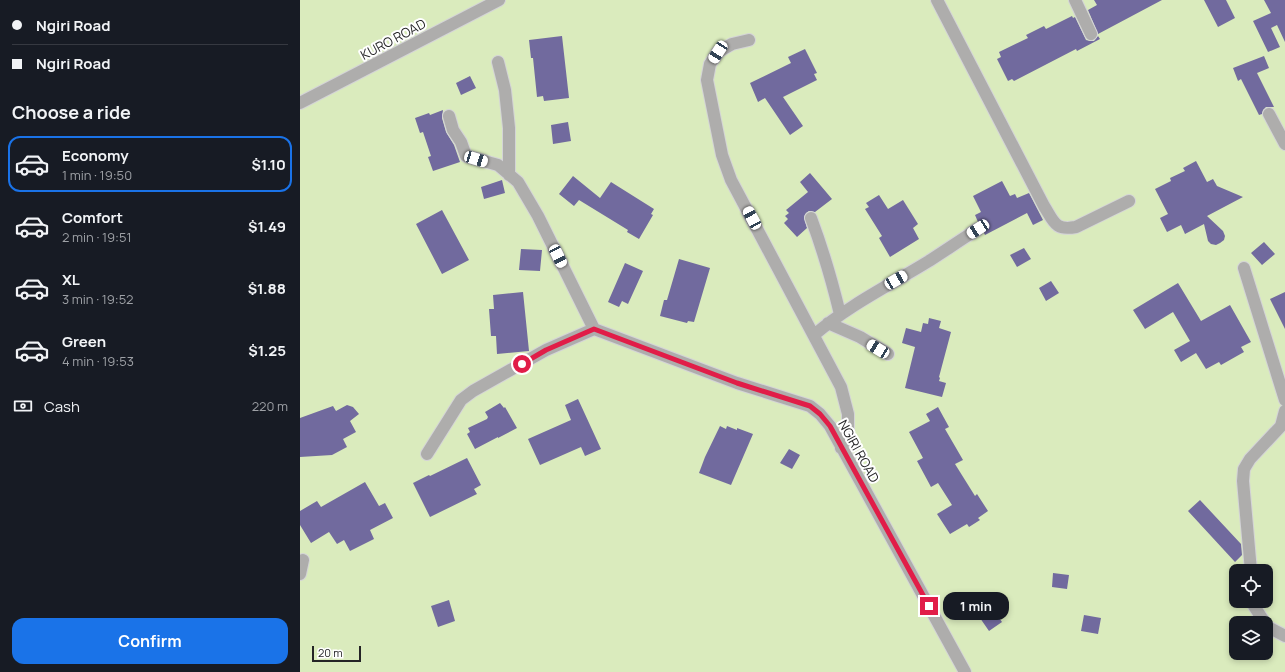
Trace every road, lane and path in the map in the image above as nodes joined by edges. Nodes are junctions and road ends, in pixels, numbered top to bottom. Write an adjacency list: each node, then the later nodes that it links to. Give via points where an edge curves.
1 (499, 0): 7 (street, KURO ROAD)
2 (937, 0): 12 (street, via 1044,206 1056,224 1066,229 1076,227)
3 (1075, 0): 4 (street)
4 (1091, 34)
5 (749, 40): 19 (street, via 732,44 718,52 710,64 707,80 722,155 731,180)
6 (498, 62): 11 (street, via 505,90 509,128)
7 (300, 103)
8 (1269, 114): 10 (street)
9 (449, 116): 11 (street, via 466,156 498,165)
10 (1285, 144)
11 (509, 175): 18 (street, via 518,182 538,216)
12 (1129, 201)
13 (811, 218): 16 (street, via 828,266)
14 (978, 229): 16 (street)
15 (1244, 268): 21 (street)
16 (840, 314): 17 (street)
17 (828, 323): 19 (street); 20 (street, via 860,337)
18 (594, 329): 23 (street, NGIRI ROAD, via 737,383 810,406 830,426); 24 (street, via 546,350 473,391 461,400)
19 (814, 335): 23 (street, via 841,387 845,401 848,434)
20 (888, 354)
21 (1285, 400)
22 (1285, 411): 26 (street, via 1281,426 1244,469)
23 (841, 448): 30 (street, NGIRI ROAD)
24 (427, 454)
25 (303, 560): 27 (street)
26 (1250, 564)
27 (300, 574)
28 (1273, 630): 29 (street)
29 (1285, 636)
30 (966, 672)

